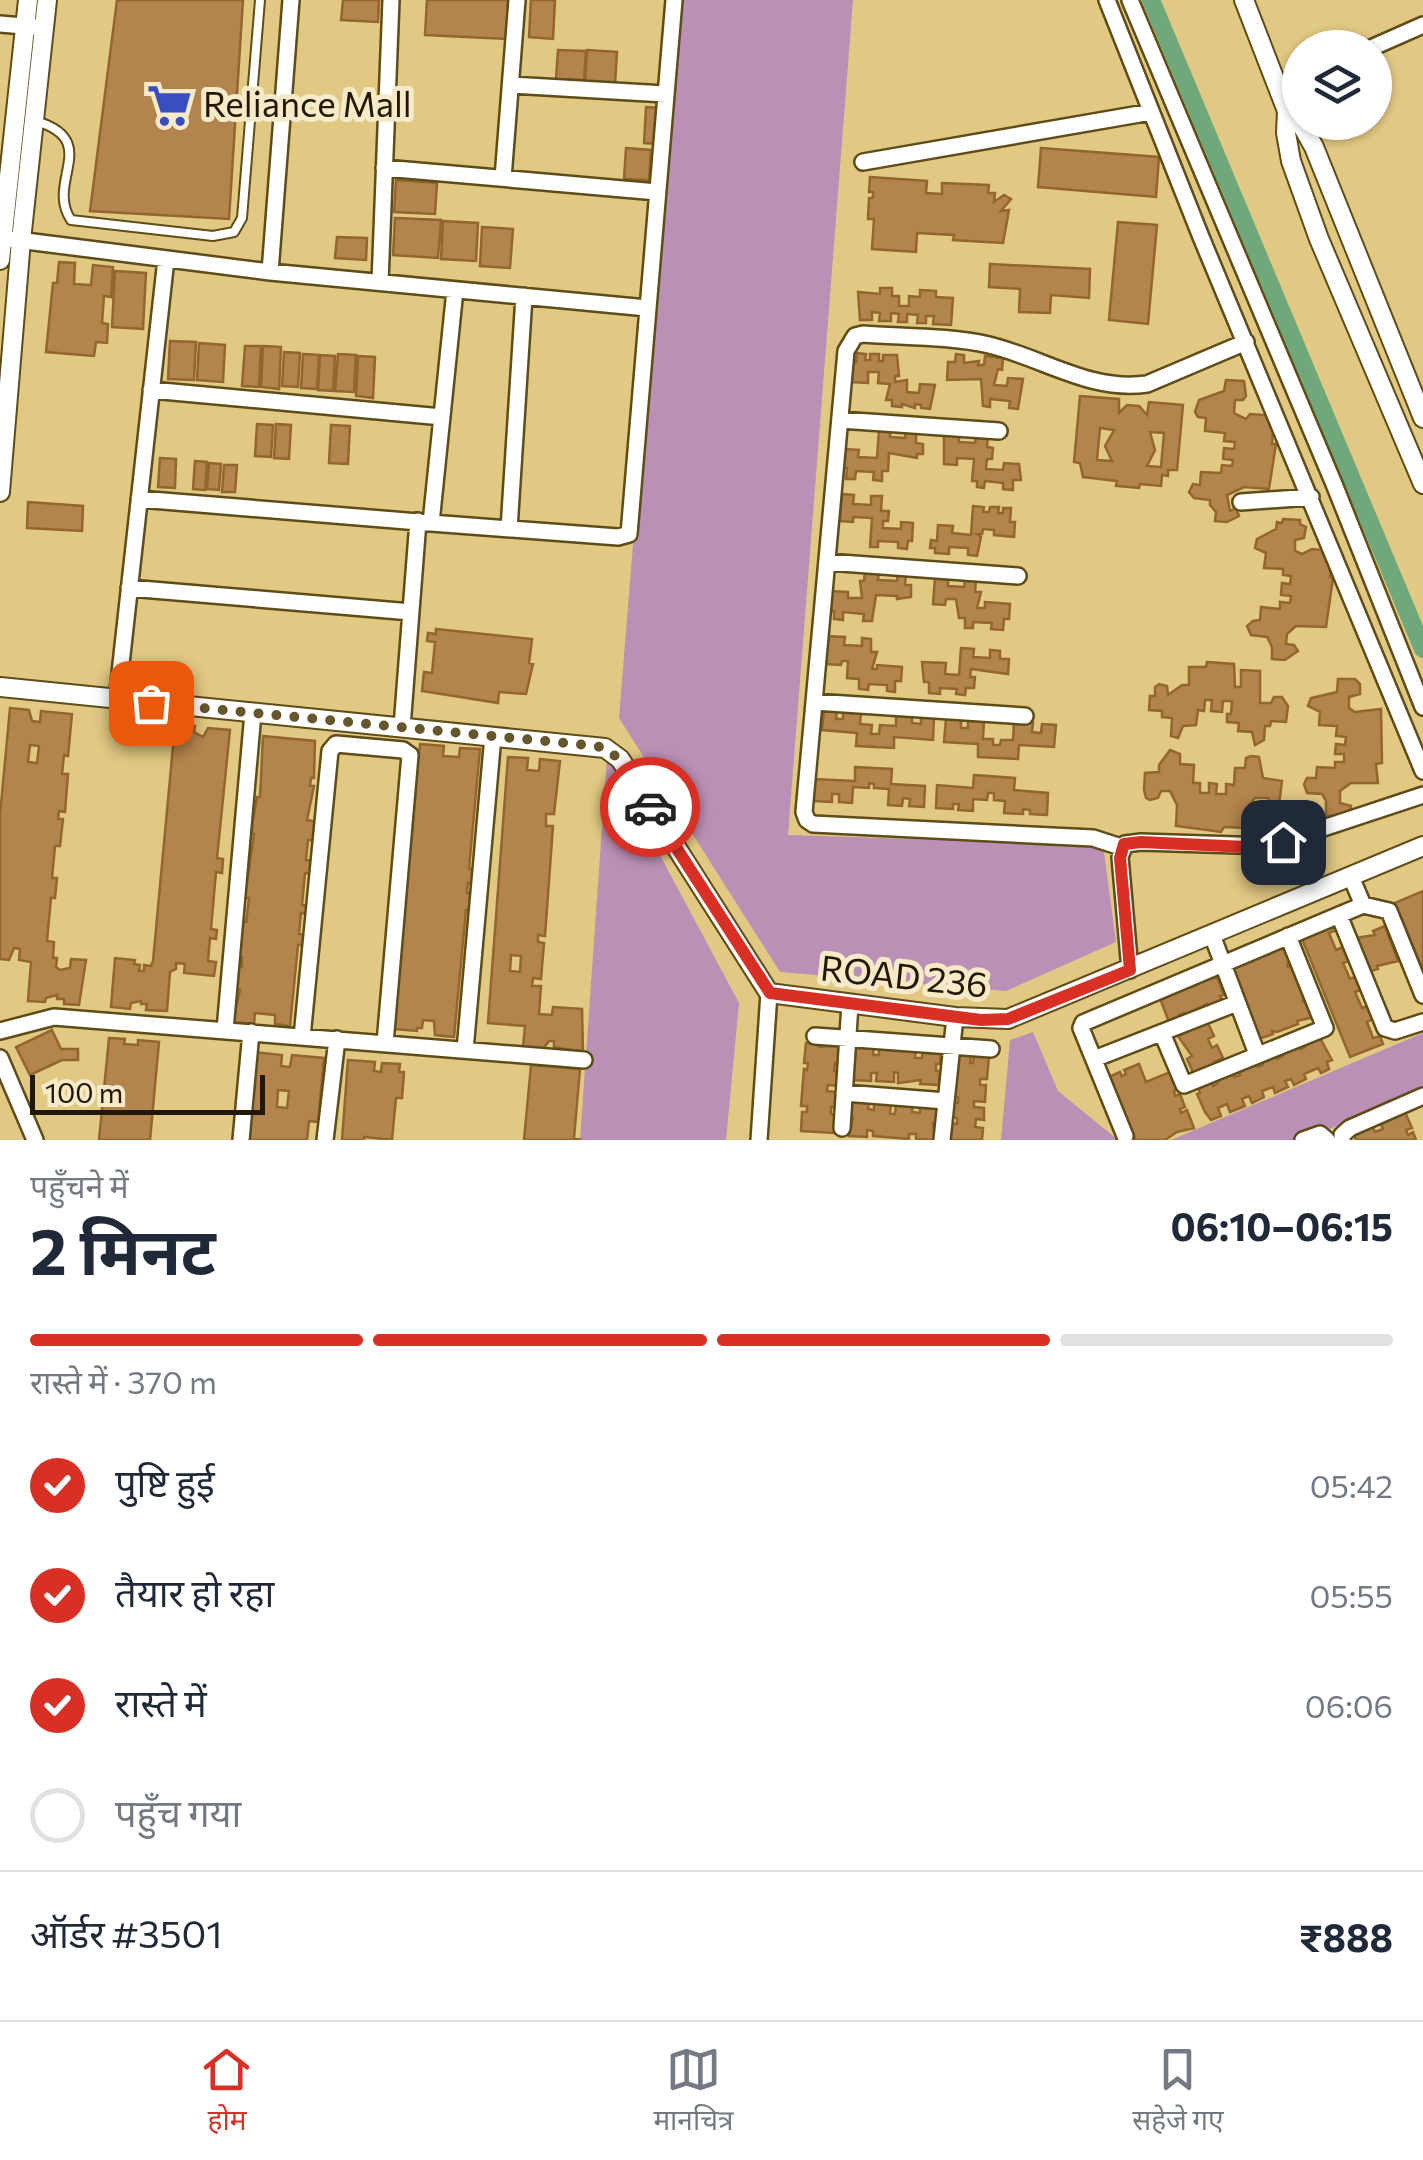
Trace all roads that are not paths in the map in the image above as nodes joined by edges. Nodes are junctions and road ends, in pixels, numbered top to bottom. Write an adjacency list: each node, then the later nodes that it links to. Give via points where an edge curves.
1 (28, 0): 13 (street)
2 (47, 0): 13 (street)
3 (260, 0): 21 (lane, via 242,218 234,232 213,236 71,220 64,210 66,135)
4 (291, 0): 32 (street)
5 (390, 0): 25 (street)
6 (518, 0): 15 (street)
7 (674, 0): 18 (street)
8 (1107, 0): 20 (street)
9 (1130, 0): 57 (street)
10 (1244, 0): 17 (street)
11 (0, 24): 13 (street)
12 (1423, 24): 14 (street)
13 (34, 27): 21 (street); 28 (street)
14 (1392, 38)
15 (511, 85): 18 (street); 26 (street)
16 (1282, 87): 17 (street)
17 (1278, 89): 19 (street)
18 (666, 94): 27 (street)
19 (1282, 96)
20 (1152, 112): 24 (street); 37 (street)
21 (34, 120): 29 (street)
22 (1287, 140): 44 (street, via 1319,238)
23 (1310, 140): 40 (street)
24 (863, 162)
25 (384, 168): 26 (street); 33 (street)
26 (503, 178): 27 (street)
27 (657, 192): 36 (street)
28 (2, 239): 29 (street); 31 (street)
29 (22, 240): 30 (street); 43 (street)
30 (166, 259): 32 (street); 38 (street)
31 (0, 260)
32 (270, 272): 33 (street)
33 (380, 282): 34 (street)
34 (456, 290): 35 (street); 39 (street)
35 (524, 296): 36 (street); 49 (street)
36 (647, 308): 49 (street, via 629,534)
37 (1246, 342): 41 (street, via 1147,384 1118,386 973,342 858,335 846,351); 45 (street)
38 (152, 390): 39 (street); 46 (street)
39 (442, 417): 48 (street)
40 (1423, 418)
41 (840, 420): 42 (street); 50 (street)
42 (999, 431)
43 (0, 480)
44 (1423, 484)
45 (1311, 497): 47 (street); 62 (street)
46 (139, 500): 48 (street); 52 (street)
47 (1241, 502)
48 (424, 522): 49 (street); 53 (street)
49 (510, 529)
50 (827, 562): 51 (street); 56 (street)
51 (1018, 576)
52 (129, 588): 53 (street); 55 (street)
53 (410, 612): 60 (street)
54 (0, 687): 55 (street, ROAD 236)
55 (117, 700): 58 (street, ROAD 236)
56 (814, 702): 59 (street); 65 (street, via 804,812 809,823 1093,838)
57 (1423, 707)
58 (253, 713): 60 (street, ROAD 236); 79 (street)
59 (1025, 716)
60 (402, 727): 61 (street, ROAD 236)
61 (493, 736): 73 (street, ROAD 236, via 596,746 616,755); 90 (street)
62 (1423, 771)
63 (1423, 795): 65 (street, via 1268,846)
64 (1423, 846): 66 (street, ROAD 236)
65 (1121, 847): 72 (street)
66 (1351, 877): 67 (street); 69 (street, ROAD 236)
67 (1363, 904): 68 (street); 74 (street, via 1389,910)
68 (1339, 916): 70 (street); 78 (street, via 1385,1028)
69 (1212, 936): 71 (street); 72 (street, ROAD 236)
70 (1288, 936): 71 (street); 91 (street, via 1325,1028)
71 (1222, 963): 75 (street); 94 (street, via 1086,1020 1082,1028)
72 (1130, 970): 77 (street, ROAD 236, via 1008,1019)
73 (770, 993): 76 (street, ROAD 236); 104 (street)
74 (1423, 995)
75 (1238, 1003): 82 (street); 91 (street)
76 (850, 1004): 77 (street, ROAD 236); 85 (street)
77 (955, 1017): 88 (street)
78 (1423, 1022)
79 (226, 1030): 80 (street, via 54,1017); 81 (street)
80 (0, 1031)
81 (251, 1032): 84 (street); 102 (street)
82 (1162, 1033): 91 (street, via 1184,1084); 94 (street)
83 (815, 1036): 85 (street)
84 (302, 1037): 86 (street); 87 (street, via 330,751 336,744 410,755)
85 (848, 1038): 88 (street); 95 (street)
86 (337, 1040): 87 (street); 103 (street)
87 (384, 1044): 90 (street)
88 (952, 1046): 89 (street); 97 (street)
89 (991, 1049)
90 (465, 1050): 93 (street)
91 (1257, 1054)
92 (0, 1058): 101 (street)
93 (584, 1060)
94 (1094, 1060): 100 (street)
95 (844, 1093): 97 (street); 99 (street)
96 (1419, 1098): 98 (street); 108 (street, via 1345,1130)
97 (946, 1101): 105 (street)
98 (1423, 1117)
99 (842, 1128)
100 (1125, 1136)
101 (35, 1140)
102 (241, 1140)
103 (325, 1140)
104 (759, 1140)
105 (942, 1140)
106 (1303, 1140): 107 (street, via 1320,1134)
107 (1327, 1140)
108 (1342, 1140)

